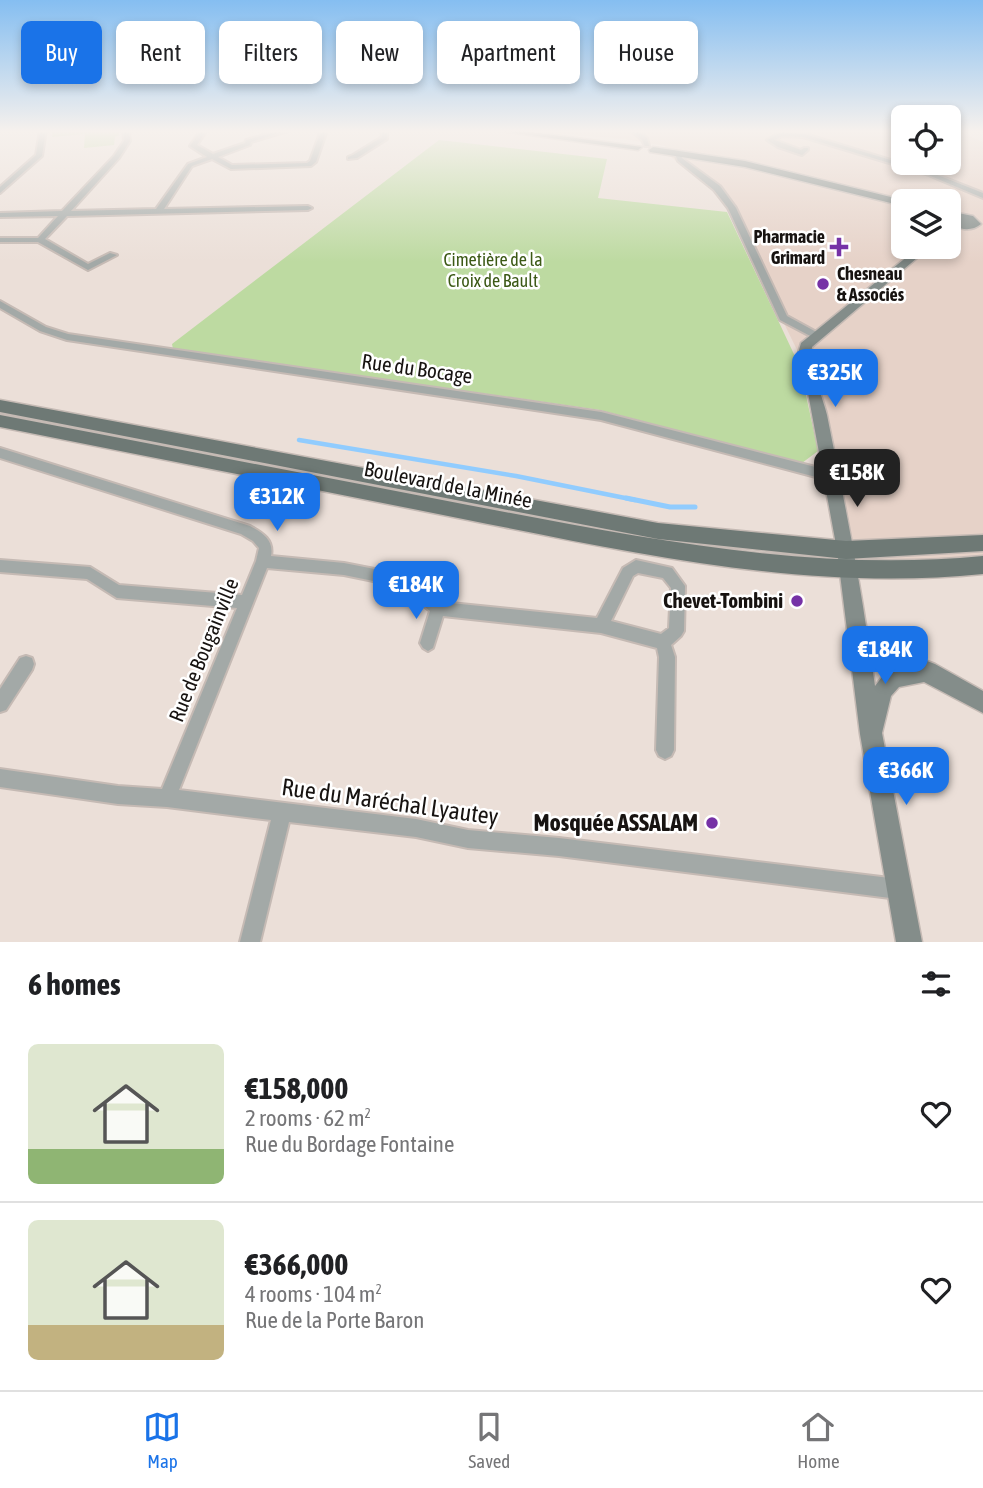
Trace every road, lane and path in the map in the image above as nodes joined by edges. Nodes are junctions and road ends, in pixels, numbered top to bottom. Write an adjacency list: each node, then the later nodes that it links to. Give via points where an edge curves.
1 (19, 174): 7 (street)
2 (102, 174): 12 (street)
3 (184, 174): 11 (street)
4 (698, 174): 20 (street, via 732,208 783,318)
5 (788, 174): 9 (street)
6 (930, 174): 8 (street)
7 (0, 191)
8 (983, 196)
9 (891, 200)
10 (308, 208): 11 (street)
11 (158, 212): 12 (street)
12 (65, 214): 13 (street); 16 (street)
13 (0, 215)
14 (8, 232): 15 (street)
15 (0, 240): 16 (street)
16 (40, 240): 17 (street, via 88,267)
17 (113, 255)
18 (906, 259): 20 (street)
19 (0, 304): 24 (street, Rue du Bocage, via 67,338 601,416)
20 (817, 336): 24 (street, via 806,346 804,357)
21 (0, 406): 26 (main road, Boulevard de la Minée, via 657,531)
22 (0, 422): 26 (main road, Boulevard de la Minée, via 641,546 739,561)
23 (0, 453): 27 (street, Rue de Bougainville, via 245,530 266,547)
24 (831, 476): 26 (street)
25 (983, 543): 26 (main road)
26 (847, 559): 28 (main road, via 895,571); 35 (street)
27 (263, 561): 30 (street, Rue de Bougainville); 31 (street, via 395,579)
28 (983, 565)
29 (0, 566): 30 (street, via 90,573 117,591)
30 (246, 602): 43 (street, Rue de Bougainville)
31 (438, 609): 32 (street); 34 (street)
32 (601, 626): 33 (street); 33 (street, via 628,572 636,566 667,572 678,586 676,631)
33 (663, 642): 41 (street, via 667,657)
34 (428, 643)
35 (858, 645): 37 (street); 40 (street)
36 (26, 664): 39 (street)
37 (928, 671): 38 (street); 40 (street, via 890,682 883,690)
38 (983, 702)
39 (0, 705)
40 (871, 734): 45 (street)
41 (665, 750)
42 (0, 778): 43 (street, Rue du Maréchal Lyautey)
43 (167, 798): 44 (street, Rue du Maréchal Lyautey)
44 (282, 812): 45 (street, Rue du Maréchal Lyautey, via 468,839); 46 (street)
45 (898, 889): 47 (street)
46 (250, 942)
47 (909, 942)

